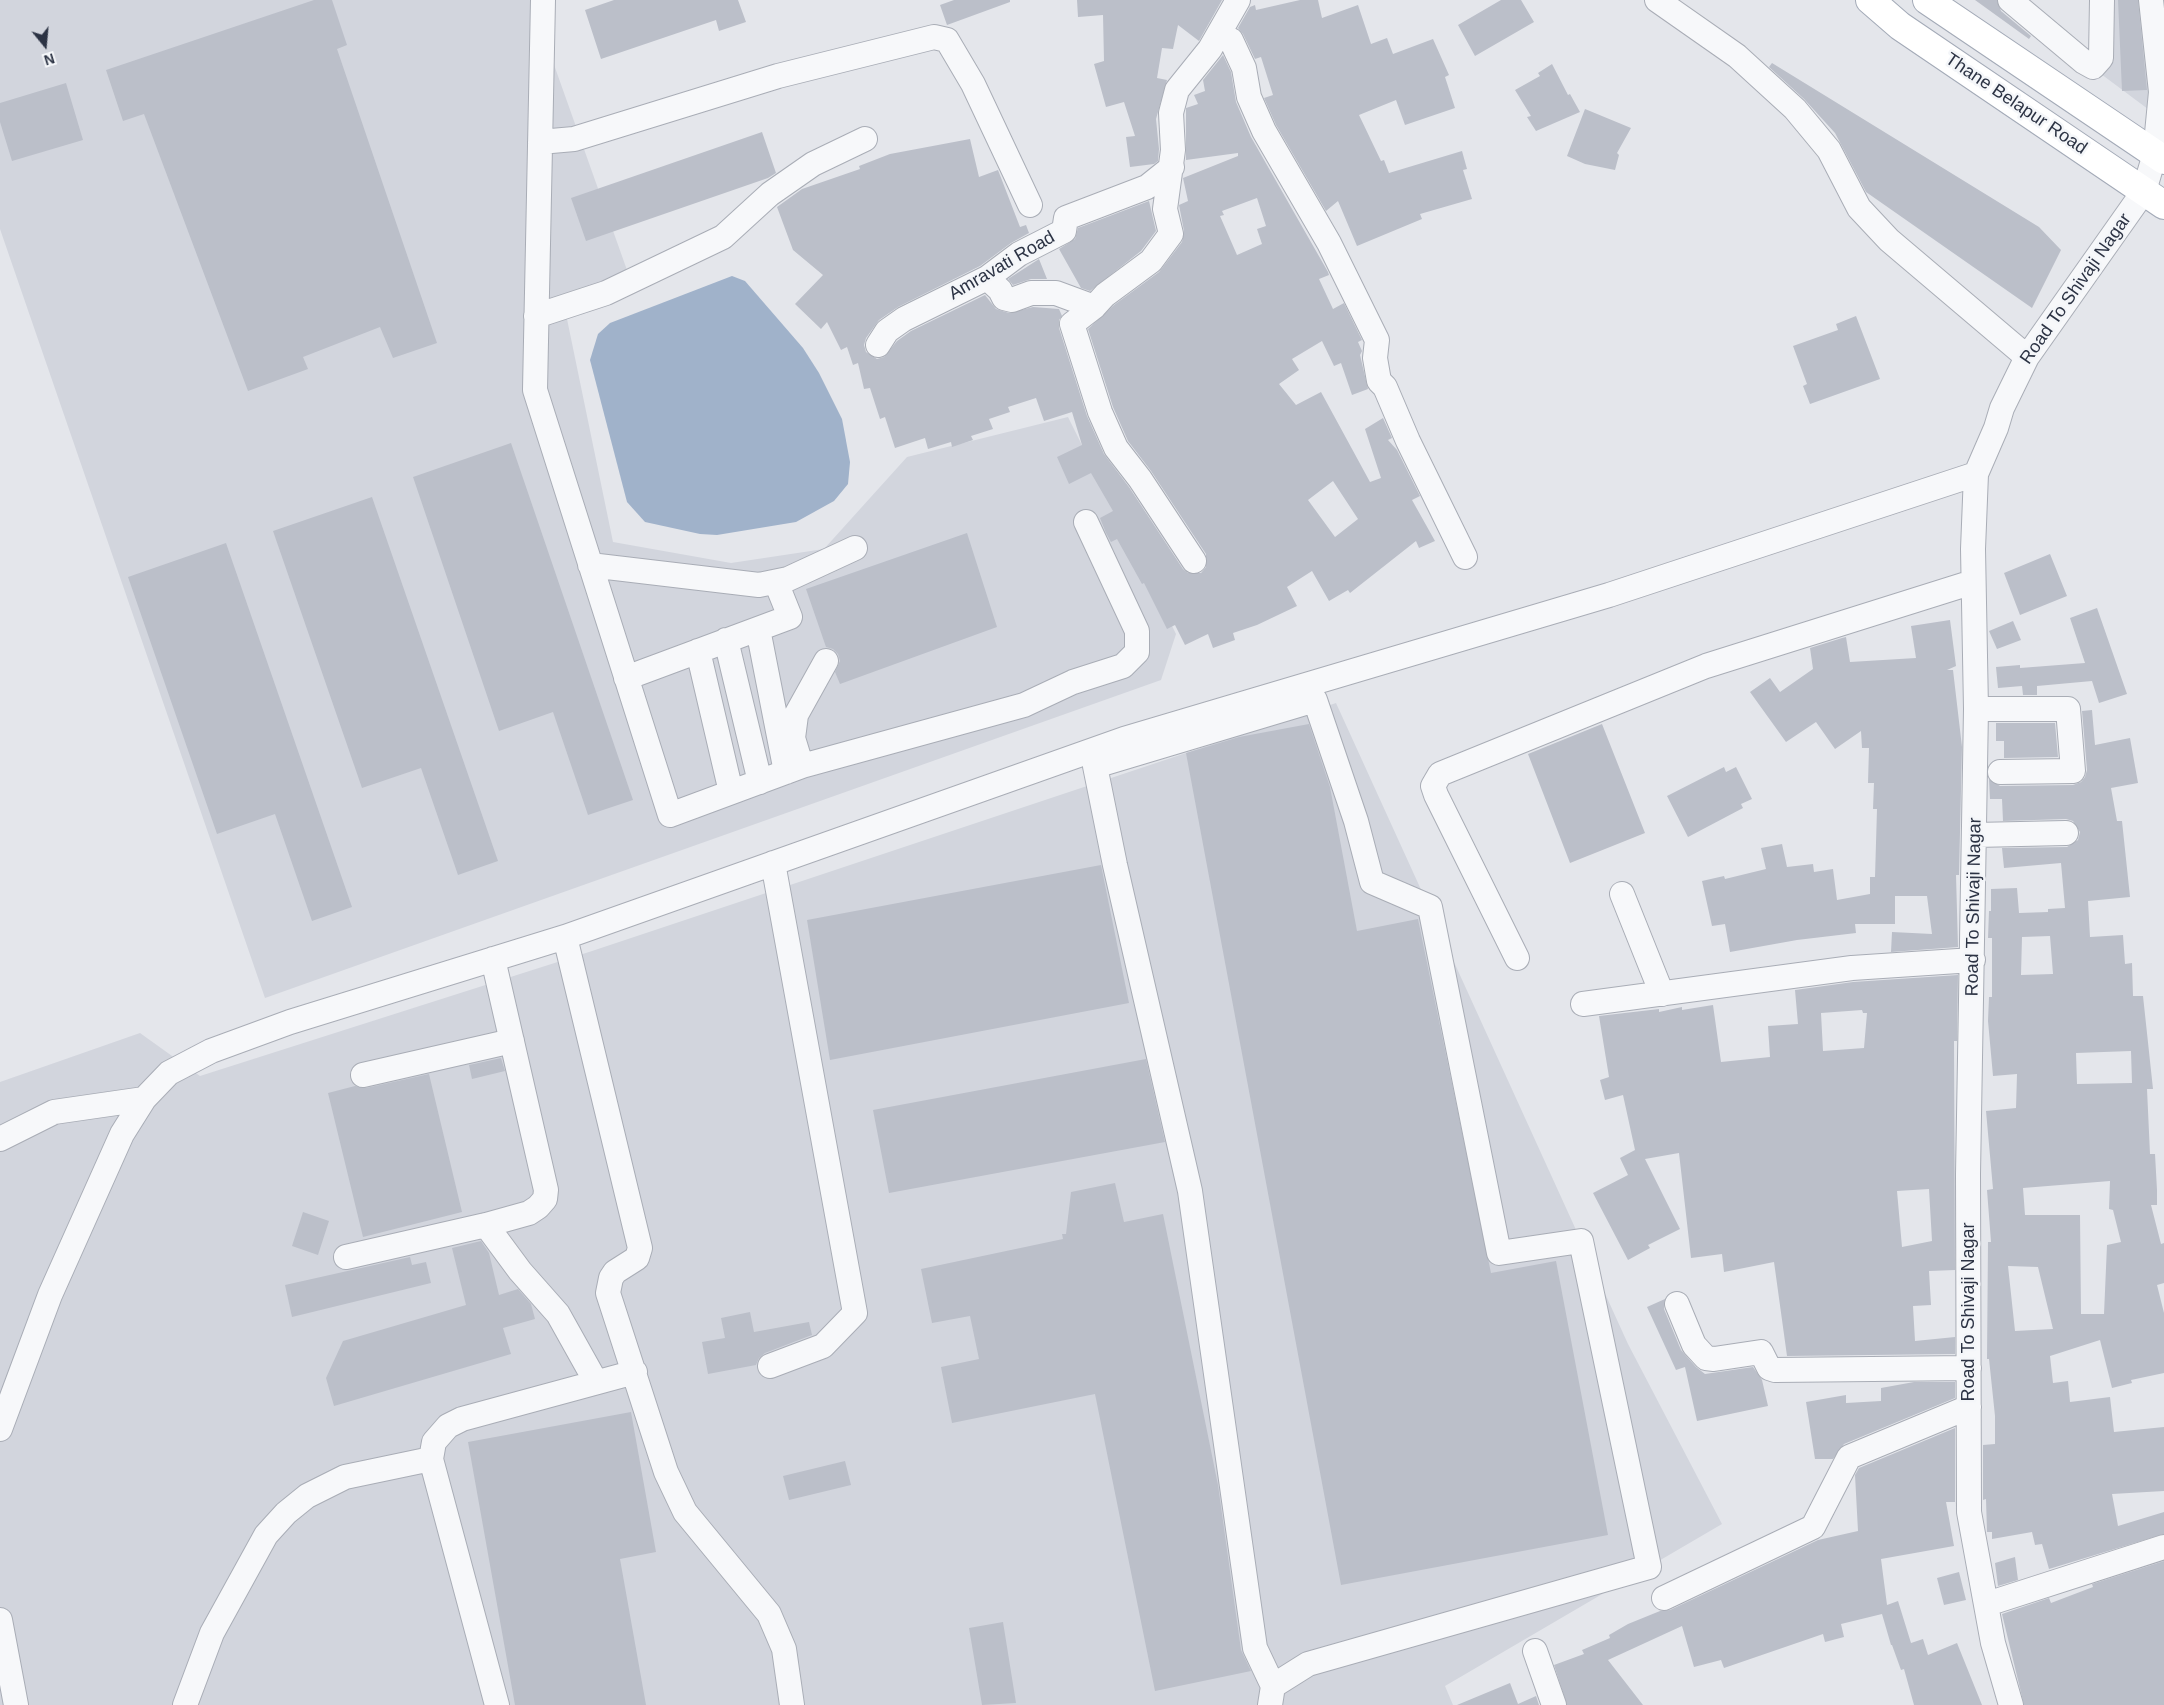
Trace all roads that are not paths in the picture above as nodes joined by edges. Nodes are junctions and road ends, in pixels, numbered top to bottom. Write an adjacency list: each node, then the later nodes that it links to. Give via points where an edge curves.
1 (543, 0): 11 (street)
2 (1238, 0): 9 (street)
3 (1657, 0): 20 (street, via 1737,56 1795,109 1829,150 1859,208 1889,240)
4 (1870, 0): 14 (main road, Thane Belapur Road, via 1900,26)
5 (1927, 0): 12 (main road, Thane Belapur Road)
6 (2010, 0): 7 (street, via 2093,66 2101,58)
7 (2102, 0)
8 (2151, 0): 12 (street, Road To Shivaji Nagar, via 2161,92)
9 (1217, 38): 13 (street, via 1177,90 1171,113); 24 (street, via 1231,40 1244,68 1250,97 1264,131 1329,243 1378,340 1375,358 1380,381 1386,387 1408,441)
10 (865, 139): 18 (street, via 813,164 770,194 723,237 606,293)
11 (540, 142): 15 (street, via 574,140 778,76 934,37 946,40 973,84); 18 (street)
12 (2160, 157): 14 (street, Road To Shivaji Nagar)
13 (1172, 167): 16 (street, Amravati Road, via 1146,188 1066,218 1064,231 1019,254); 17 (street, via 1165,210 1171,234 1151,261)
14 (2154, 198): 20 (street, Road To Shivaji Nagar)
15 (1030, 205)
16 (987, 278): 17 (street, via 1004,298 1012,300 1031,293 1056,293); 19 (street, Amravati Road, via 904,319 886,331)
17 (1094, 307): 25 (street, via 1072,324 1100,412 1116,448)
18 (536, 316): 26 (street, via 535,390)
19 (878, 345)
20 (2027, 357): 21 (street, Road To Shivaji Nagar, via 2002,408)
21 (1976, 474): 28 (street, Road To Shivaji Nagar); 41 (street, via 1609,595 1124,739)
22 (1086, 522): 35 (street, via 1137,631 1137,652 1123,666 1073,682 1024,705)
23 (855, 548): 27 (street)
24 (1465, 557)
25 (1194, 561)
26 (590, 565): 27 (street, via 759,586); 33 (street)
27 (776, 582): 29 (street, via 790,617)
28 (1973, 582): 34 (street, Road To Shivaji Nagar); 44 (street, via 1706,666 1440,774 1433,786 1436,795)
29 (758, 628): 30 (street); 35 (street)
30 (726, 640): 31 (street); 37 (street)
31 (698, 651): 33 (street); 38 (street)
32 (826, 661): 35 (street, via 796,715)
33 (626, 678): 38 (street, via 670,815)
34 (1976, 709): 36 (street, via 2068,709 2073,770); 40 (street, Road To Shivaji Nagar)
35 (794, 769): 37 (street)
36 (2000, 772)
37 (760, 782): 38 (street)
38 (731, 792)
39 (2066, 833): 40 (street)
40 (1975, 835): 46 (street, Road To Shivaji Nagar)
41 (773, 863): 43 (street); 56 (street, via 856,1312 824,1346)
42 (1622, 894): 47 (street)
43 (565, 937): 45 (street); 58 (street, via 640,1248 637,1258 615,1272 608,1287)
44 (1518, 958)
45 (493, 959): 49 (street); 51 (street, via 290,1022 211,1051 169,1073)
46 (1973, 960): 47 (street, via 1852,968); 57 (street, Road To Shivaji Nagar, via 1968,1174)
47 (1662, 994): 48 (street)
48 (1584, 1004)
49 (512, 1042): 50 (street); 53 (street, via 546,1190 545,1199 529,1213)
50 (363, 1075)
51 (144, 1099): 52 (street, via 54,1112); 61 (street, via 122,1134 50,1295)
52 (0, 1139)
53 (486, 1225): 54 (street); 59 (street, via 558,1314)
54 (346, 1256)
55 (1677, 1304): 57 (street, via 1694,1346 1706,1358 1761,1352 1769,1368 1775,1370)
56 (770, 1366)
57 (1969, 1368): 60 (street, Road To Shivaji Nagar)
58 (635, 1372): 59 (street); 72 (street, via 666,1472 685,1512 769,1614 784,1649)
59 (596, 1382): 62 (street, via 462,1418 448,1426 434,1442)
60 (1970, 1407): 64 (street, via 1849,1456 1813,1527); 65 (street, Road To Shivaji Nagar, via 1969,1512)
61 (0, 1429)
62 (431, 1459): 70 (street, via 345,1477 306,1496 286,1513 266,1535 212,1633); 71 (street)
63 (2164, 1547): 65 (street)
64 (1664, 1598)
65 (1987, 1604): 74 (street, Road To Shivaji Nagar)
66 (0, 1620): 69 (street)
67 (1535, 1651): 73 (street)
68 (1272, 1695): 68 (street, via 1308,1664 1649,1567 1582,1241 1499,1253 1430,907 1372,882 1356,822 1315,700 1095,766 1190,1192 1254,1648)
69 (16, 1705)
70 (185, 1705)
71 (497, 1705)
72 (792, 1705)
73 (1554, 1705)
74 (2011, 1705)

